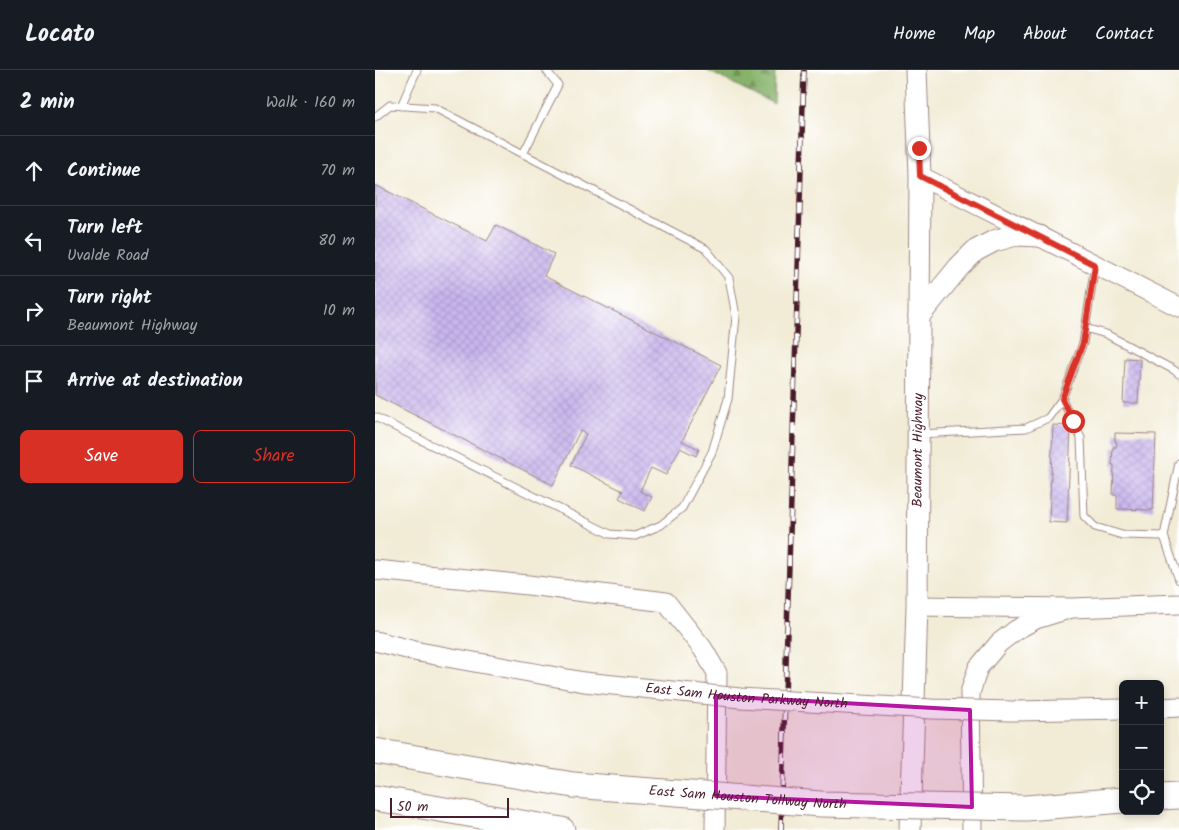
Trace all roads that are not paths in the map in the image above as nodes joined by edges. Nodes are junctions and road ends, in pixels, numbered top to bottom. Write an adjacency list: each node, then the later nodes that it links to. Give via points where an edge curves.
1 (417, 70): 4 (lane)
2 (546, 70): 6 (lane, via 558,85)
3 (916, 70): 7 (main road, Beaumont Highway)
4 (401, 106): 5 (lane, via 390,105); 6 (lane, via 435,108)
5 (375, 116)
6 (523, 154): 15 (lane, via 706,250 729,278 736,316 728,399 712,452 682,508 661,525 635,536 610,534)
7 (920, 176): 8 (main road); 11 (main road, Beaumont Highway)
8 (1039, 236): 9 (main road); 11 (main road, via 1016,235 994,241 975,252)
9 (1095, 265): 10 (main road); 12 (lane)
10 (1179, 307)
11 (919, 316): 16 (main road, Beaumont Highway)
12 (1085, 328): 13 (lane, via 1105,334); 14 (lane, via 1083,343)
13 (1179, 374)
14 (1062, 399): 16 (lane, via 1048,418 1026,428); 18 (lane, via 1081,438 1084,516 1095,527 1122,535)
15 (375, 417)
16 (918, 434): 22 (main road, Beaumont Highway)
17 (1179, 463): 18 (lane)
18 (1164, 536): 20 (lane)
19 (375, 570): 32 (main road, via 528,584 666,602 703,649 717,673)
20 (1179, 580)
21 (1179, 604): 23 (main road)
22 (917, 606): 23 (main road); 33 (main road, Beaumont Highway)
23 (1072, 608): 34 (main road, via 1036,619 1016,630 999,643 978,668 970,693)
24 (375, 641): 25 (main road, East Sam Houston Parkway North, bridge, via 584,682 740,698 941,709)
25 (1119, 709)
26 (375, 751): 30 (highway, East Sam Houston Tollway North, bridge, via 573,785 821,804 1026,808)
27 (1179, 796): 28 (highway)
28 (1164, 797)
29 (375, 798): 31 (highway)
30 (1119, 800)
31 (562, 830)
32 (715, 830)
33 (910, 830)
34 (972, 830)

